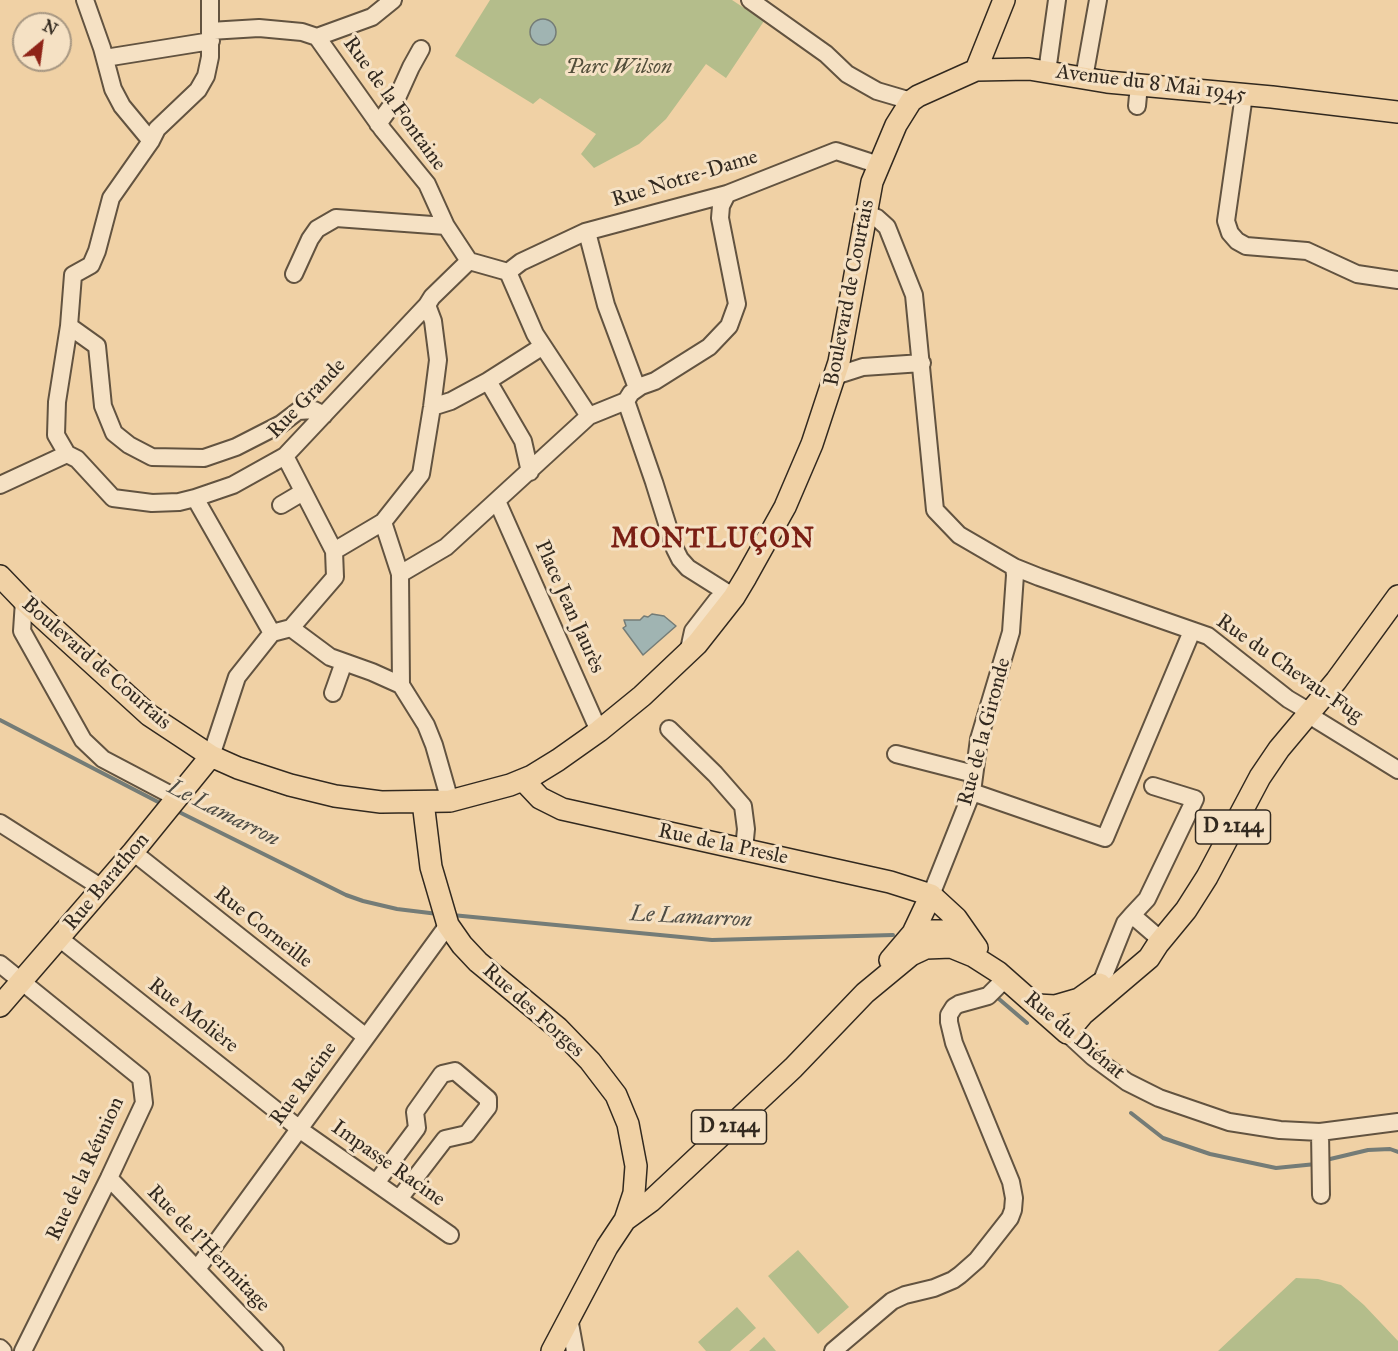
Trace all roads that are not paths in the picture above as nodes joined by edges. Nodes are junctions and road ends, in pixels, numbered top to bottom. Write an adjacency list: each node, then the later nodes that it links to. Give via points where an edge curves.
1 (85, 0): 11 (street)
2 (210, 0): 8 (street)
3 (393, 0): 9 (street, via 372,17)
4 (750, 0): 17 (street, via 847,74 877,91)
5 (1004, 0): 12 (main road)
6 (1057, 0): 13 (street)
7 (1098, 0): 14 (street)
8 (210, 36): 9 (street, via 259,27); 11 (street); 21 (street, via 206,76 198,90 157,129)
9 (317, 37): 20 (street, Rue de la Fontaine)
10 (422, 50): 20 (street, via 397,98)
11 (105, 58): 21 (street, via 122,106)
12 (976, 70): 13 (main road, Avenue du 8 Mai 1945); 17 (main road, Avenue du 8 Mai 1945)
13 (1047, 72): 14 (main road, Avenue du 8 Mai 1945)
14 (1084, 78): 15 (main road, Avenue du 8 Mai 1945)
15 (1139, 85): 16 (main road, Avenue du 8 Mai 1945); 18 (street)
16 (1244, 95): 19 (main road, Avenue du 8 Mai 1945); 30 (street, via 1226,221 1230,233 1246,246 1307,251 1358,274)
17 (911, 101): 22 (main road, Boulevard de Courtais)
18 (1137, 106)
19 (1398, 112)
20 (378, 124): 25 (street, Rue de la Fontaine, via 427,184)
21 (151, 141): 32 (street, via 111,198 91,265 73,275)
22 (879, 165): 23 (street, Rue Notre-Dame, via 836,151); 24 (main road, Boulevard de Courtais)
23 (727, 194): 26 (street, Rue Notre-Dame); 39 (street, via 720,218 737,304 729,326 718,339)
24 (865, 213): 34 (main road, Boulevard de Courtais); 35 (street, Rue du Chevau-Fug, via 886,227 914,295)
25 (446, 226): 27 (street, Rue de la Fontaine); 29 (street, via 336,218 317,229)
26 (586, 232): 28 (street, Rue Notre-Dame); 39 (street)
27 (469, 261): 28 (street); 31 (street, Rue Grande)
28 (508, 272): 33 (street)
29 (294, 274)
30 (1398, 280)
31 (430, 301): 40 (street, via 438,349); 41 (street, Rue Grande)
32 (69, 326): 41 (street, via 98,346 103,406 114,433 152,457 204,458 236,447 298,411 314,410); 43 (street, via 56,435)
33 (543, 346): 37 (street); 42 (street)
34 (842, 348): 36 (street); 38 (main road, Boulevard de Courtais)
35 (922, 363): 36 (street); 53 (street, Rue du Chevau-Fug, via 935,510 959,535)
36 (863, 367): 38 (street)
37 (495, 376): 40 (street, via 451,401); 45 (street, via 523,441)
38 (835, 376): 59 (main road, Boulevard de Courtais, via 797,481)
39 (632, 395): 42 (street); 59 (street, via 680,559)
40 (432, 407): 51 (street, via 421,474)
41 (324, 415): 44 (street, Rue Grande)
42 (589, 416): 45 (street)
43 (67, 454): 46 (street); 48 (street, Rue Grande, via 113,498 152,503)
44 (285, 456): 47 (street); 48 (street, Rue Grande, via 233,485)
45 (530, 472): 49 (street)
46 (0, 485)
47 (303, 492): 50 (street); 52 (street)
48 (195, 498): 63 (street)
49 (497, 501): 54 (street, via 446,547); 69 (street, Place Jean Jaurès)
50 (281, 505)
51 (383, 522): 52 (street); 54 (street)
52 (333, 551): 61 (street, via 335,577)
53 (1014, 567): 56 (street, Rue du Chevau-Fug); 57 (street, Rue de la Gironde)
54 (400, 574): 65 (street)
55 (0, 576): 60 (main road, Boulevard de Courtais)
56 (1039, 577): 57 (street); 62 (street, Rue du Chevau-Fug)
57 (1013, 593): 73 (street, Rue de la Gironde, via 1011,632 979,739)
58 (1398, 596): 67 (main road, D 2144)
59 (734, 597): 69 (main road, Boulevard de Courtais, via 688,654)
60 (24, 601): 71 (main road, Boulevard de Courtais, via 149,715); 79 (street, via 22,631 83,740 103,759)
61 (291, 628): 63 (street); 64 (street, via 330,657)
62 (1192, 631): 67 (street, Rue du Chevau-Fug, via 1218,642 1288,699); 76 (street, via 1105,838)
63 (272, 633): 71 (street, via 237,676)
64 (344, 662): 65 (street); 66 (street)
65 (401, 685): 77 (street, via 426,725)
66 (333, 693)
67 (1310, 711): 72 (street, Rue du Chevau-Fug, via 1317,720); 90 (main road, D 2144, via 1260,777 1207,878)
68 (669, 729): 81 (street, via 719,770 743,806)
69 (599, 731): 74 (main road, Boulevard de Courtais)
70 (896, 754): 73 (street)
71 (211, 756): 78 (main road, Boulevard de Courtais, via 243,770 335,796); 79 (main road, Rue Barathon)
72 (1398, 770)
73 (974, 774): 76 (street, Rue de la Gironde)
74 (523, 780): 77 (main road, Boulevard de Courtais); 81 (main road, Rue de la Presle, via 540,798 562,809)
75 (1153, 786): 85 (street, via 1195,799 1148,899)
76 (972, 792): 84 (street, Rue de la Gironde)
77 (450, 801): 78 (main road, Boulevard de Courtais)
78 (423, 802): 86 (main road, Rue des Forges, via 431,867)
79 (170, 806): 82 (main road, Rue Barathon)
80 (0, 823): 83 (street)
81 (744, 849): 84 (main road, Rue de la Presle)
82 (133, 852): 83 (main road, Rue Barathon); 100 (street, Rue Corneille)
83 (102, 888): 88 (main road, Rue Barathon)
84 (931, 895): 87 (main road, Rue de la Gironde); 91 (main road, via 956,918)
85 (1132, 915): 90 (street); 95 (street, via 1125,923)
86 (448, 925): 100 (street, Rue Racine); 104 (main road, Rue des Forges, via 478,962 558,1028 590,1061 616,1095 628,1124)
87 (913, 933): 89 (main road, via 924,931); 96 (main road, D 2144)
88 (59, 938): 94 (main road, Rue Barathon); 102 (street, Rue Molière)
89 (949, 939): 91 (main road, Rue du Diénat, via 961,937); 93 (main road, Rue du Diénat); 96 (main road, D 2144, via 916,952)
90 (1159, 942): 95 (main road, D 2144); 99 (main road, D 2144, via 1149,958 1083,1014)
91 (977, 948): 93 (main road, Rue du Diénat)
92 (0, 964): 94 (street, Rue de la Réunion)
93 (1002, 975): 97 (main road, Rue du Diénat); 118 (street, via 988,996 954,1007 949,1022 1011,1182 1014,1198 1010,1218 977,1260 953,1280 892,1301)
94 (22, 981): 98 (main road, Rue Barathon); 105 (street, Rue de la Réunion, via 141,1078 144,1103)
95 (1101, 983): 97 (main road, D 2144, via 1079,999 1055,1006)
96 (865, 993): 107 (main road, D 2144, via 793,1068)
97 (1037, 1005): 99 (main road, Rue du Diénat)
98 (0, 1006)
99 (1067, 1033): 103 (street, Rue du Diénat, via 1127,1082 1169,1102 1229,1122)
100 (366, 1037): 102 (street, Rue Racine)
101 (1398, 1122): 103 (street, Rue du Diénat)
102 (299, 1129): 106 (street, Impasse Racine); 113 (street, Rue Racine)
103 (1321, 1138): 108 (street)
104 (636, 1166): 107 (main road, via 649,1182); 111 (main road, Rue des Forges, via 634,1193)
105 (109, 1178): 113 (street, Rue de l'Hermitage); 115 (street, Rue de la Réunion)
106 (376, 1183): 109 (street, Impasse Racine); 109 (street, via 417,1128 415,1112 442,1074 455,1071 488,1098 488,1107 467,1134 445,1139)
107 (666, 1187): 110 (main road, D 2144)
108 (1321, 1195)
109 (399, 1199): 112 (street, Impasse Racine)
110 (651, 1201): 111 (main road, D 2144); 114 (main road, D 2144)
111 (625, 1220): 114 (main road, D 2144, via 607,1247)
112 (450, 1235)
113 (197, 1269): 116 (street, Rue de l'Hermitage)
114 (570, 1340): 117 (main road, D 2144)
115 (23, 1351)
116 (275, 1351)
117 (552, 1351)
118 (833, 1351)

